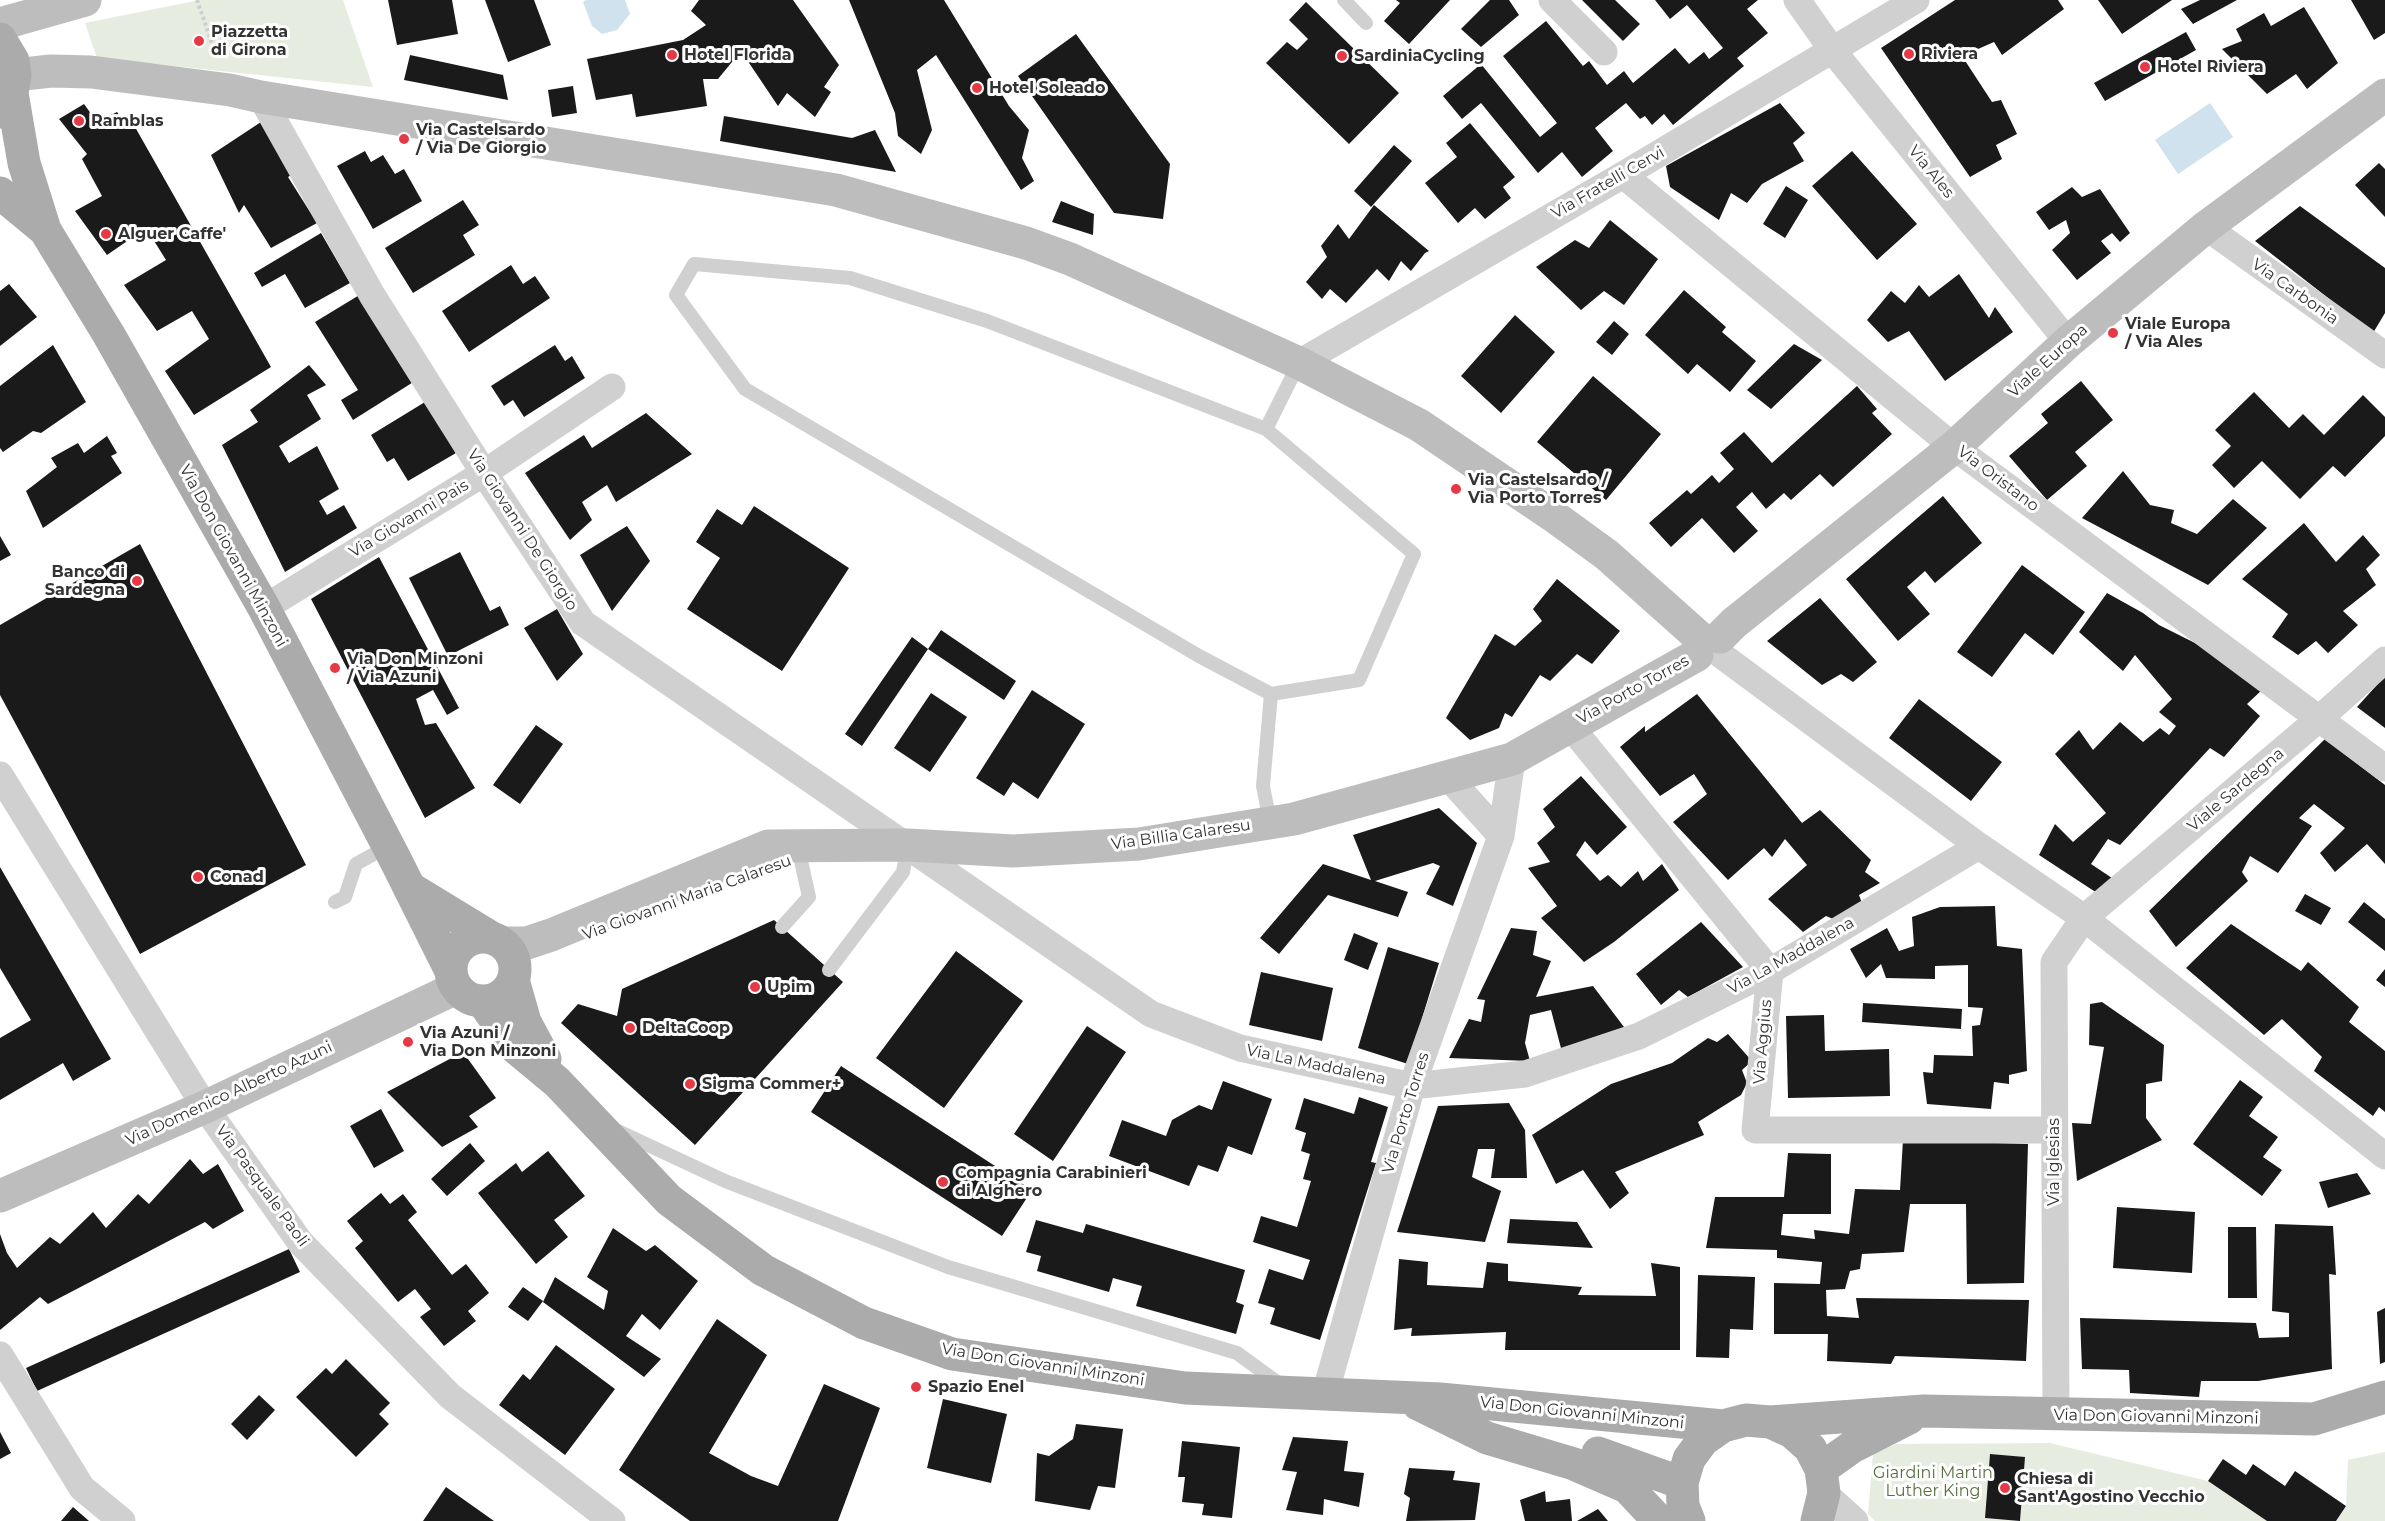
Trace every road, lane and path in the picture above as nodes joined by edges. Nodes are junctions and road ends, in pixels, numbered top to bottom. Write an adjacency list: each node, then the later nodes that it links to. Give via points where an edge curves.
1 (85, 0): 7 (street)
2 (1344, 0): 6 (lane)
3 (1552, 0): 10 (street)
4 (1797, 0): 9 (street, Via Ales)
5 (1916, 0): 9 (street, Via Fratelli Cervi)
6 (1366, 23)
7 (0, 24)
8 (0, 39): 11 (main road, Via Don Giovanni Minzoni, via 13,61)
9 (1833, 51): 14 (street, Via Fratelli Cervi); 18 (street, Via Ales)
10 (1604, 52)
11 (9, 94): 13 (street, via 51,71 186,83); 17 (main road, Via Don Giovanni Minzoni, via 24,163)
12 (2385, 95): 16 (street, Viale Europa)
13 (261, 97): 20 (street, via 836,190 1026,243); 24 (street, Via Giovanni De Giorgio, via 372,295)
14 (1623, 175): 20 (street, Via Fratelli Cervi); 23 (street, Via Oristano)
15 (0, 193): 17 (main road, Via Don Giovanni Minzoni)
16 (2206, 227): 18 (street, Viale Europa); 19 (street, Via Carbonia)
17 (45, 230): 25 (main road, Via Don Giovanni Minzoni)
18 (2068, 342): 23 (street, Viale Europa)
19 (2385, 355)
20 (1299, 363): 22 (lane); 26 (street, via 1419,425 1475,462 1607,555)
21 (612, 387): 24 (street, Via Giovanni Pais)
22 (1266, 429): 28 (lane, via 1414,554 1359,680); 28 (lane, via 987,321 850,278 694,264 676,295 745,389)
23 (1954, 447): 26 (street, Viale Europa); 29 (street, Via Oristano)
24 (484, 473): 25 (street, Via Giovanni Pais); 37 (street, Via Giovanni De Giorgio, via 583,623)
25 (264, 608): 38 (main road, Via Don Giovanni Minzoni)
26 (1709, 646): 30 (street, Via Porto Torres); 39 (street)
27 (2385, 660): 29 (street, Viale Sardegna)
28 (1270, 694): 35 (lane, via 1263,786)
29 (2320, 718): 32 (street, Via Oristano); 44 (street, Viale Sardegna)
30 (1570, 726): 31 (street, Via Porto Torres); 48 (street)
31 (1512, 759): 34 (street); 36 (street, Via Porto Torres)
32 (2385, 768)
33 (0, 775): 52 (street, Via Pasquale Paoli)
34 (1448, 777): 35 (street, Via Billia Calaresu); 36 (street)
35 (1270, 822): 37 (street, Via Billia Calaresu, via 1139,844 1013,851)
36 (1501, 836): 51 (street, Via Porto Torres)
37 (908, 845): 40 (street, Via Billia Calaresu); 47 (lane, via 903,872); 51 (street, Via La Maddalena, via 1151,1014 1240,1048)
38 (388, 846): 42 (main road, Via Don Giovanni Minzoni); 43 (lane, via 356,864 345,897)
39 (1979, 846): 44 (street); 48 (street, Via La Maddalena)
40 (837, 847): 41 (street, Via Giovanni Maria Calaresu); 46 (street, Via Giovanni Maria Calaresu, via 768,846 527,943)
41 (800, 856): 45 (lane, via 809,897); 46 (street, Via Giovanni Maria Calaresu, via 556,947)
42 (410, 888): 46 (main road); 49 (main road, Via Don Giovanni Minzoni)
43 (335, 902)
44 (2084, 918): 54 (street, Via Iglesias, via 2054,962); 55 (street)
45 (782, 927)
46 (506, 957): 49 (main road, via 505,993 495,999); 49 (main road, via 474,938 464,942 456,950); 50 (main road, Via Don Giovanni Minzoni, via 525,1022)
47 (830, 970)
48 (1770, 971): 51 (street, Via La Maddalena, via 1640,1036 1525,1074); 54 (street, Via Aggius, via 1755,1130)
49 (463, 986): 50 (main road, Via Don Giovanni Minzoni, via 516,1048); 52 (street, Via Domenico Alberto Azuni)
50 (558, 1082): 53 (main road, Via Don Giovanni Minzoni)
51 (1412, 1086): 59 (street, Via Porto Torres)
52 (206, 1107): 56 (street, Via Domenico Alberto Azuni); 70 (street, Via Pasquale Paoli, via 300,1242 450,1396)
53 (595, 1121): 58 (lane, via 725,1181 948,1267 1237,1353); 58 (main road, Via Don Giovanni Minzoni, via 669,1200 763,1270 864,1323 952,1354 1185,1388)
54 (2054, 1130): 64 (street, Via Iglesias)
55 (2385, 1156)
56 (0, 1196)
57 (0, 1355): 69 (street, via 82,1488)
58 (1292, 1393): 59 (main road, Via Don Giovanni Minzoni)
59 (1325, 1394): 61 (main road, Via Don Giovanni Minzoni)
60 (2385, 1397): 64 (main road, Via Don Giovanni Minzoni, via 2314,1419)
61 (1406, 1398): 62 (main road, Via Don Giovanni Minzoni); 71 (main road, via 1487,1438 1574,1464 1627,1487)
62 (1440, 1399): 66 (main road, Via Don Giovanni Minzoni); 67 (main road, Via Don Giovanni Minzoni)
63 (1924, 1411): 64 (main road, Via Don Giovanni Minzoni); 65 (main road, Via Don Giovanni Minzoni); 68 (main road, Via Don Giovanni Minzoni, via 1852,1447)
64 (2056, 1415)
65 (1770, 1422): 66 (main road, Via Don Giovanni Minzoni, via 1746,1420); 68 (main road, via 1792,1432 1810,1448)
66 (1723, 1426): 67 (main road, via 1703,1440 1689,1460)
67 (1682, 1483): 72 (main road, via 1683,1506)
68 (1820, 1495): 73 (street)
69 (122, 1521)
70 (612, 1521)
71 (1659, 1521)
72 (1689, 1521)
73 (1855, 1521)

